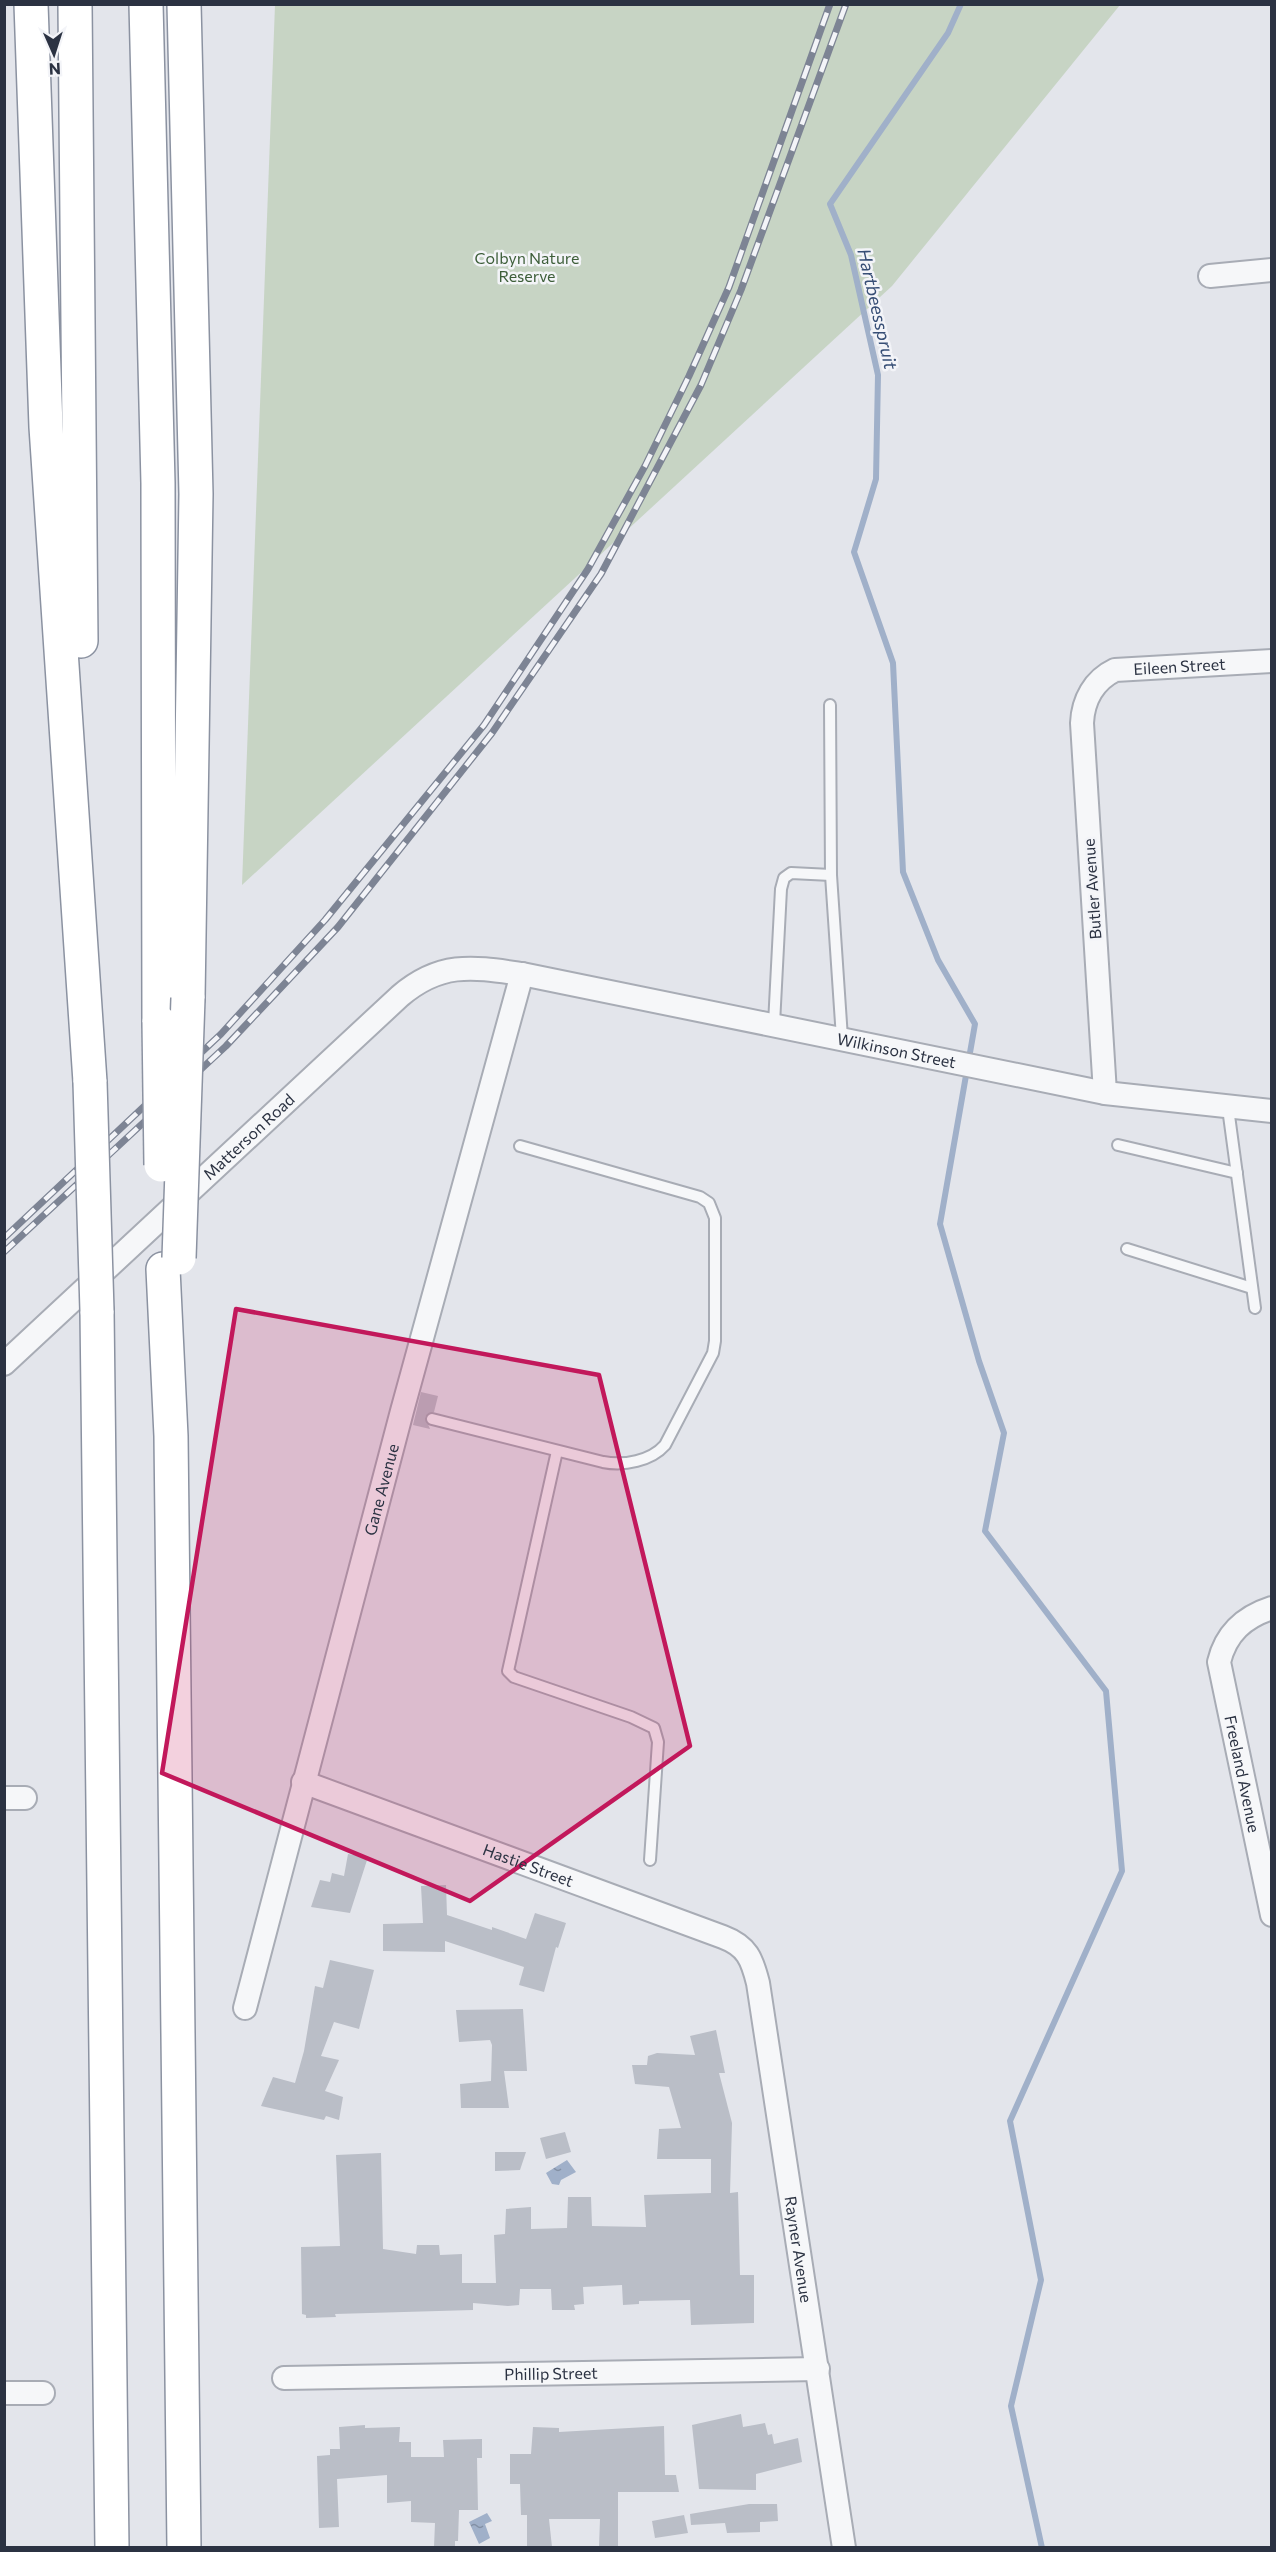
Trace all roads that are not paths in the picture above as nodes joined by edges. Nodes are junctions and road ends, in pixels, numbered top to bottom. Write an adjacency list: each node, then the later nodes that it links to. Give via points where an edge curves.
1 (31, 4): 14 (highway, via 46,427)
2 (75, 4): 14 (highway)
3 (146, 4): 24 (highway, bridge, via 158,483 159,1022)
4 (184, 4): 6 (highway)
5 (190, 4): 6 (highway)
6 (188, 125): 24 (highway, bridge, via 196,494 188,998)
7 (1272, 270): 8 (street)
8 (1210, 276)
9 (1272, 661): 10 (street, Eileen Street, via 1115,670)
10 (1094, 688): 17 (street, Butler Avenue, via 1083,708 1082,723)
11 (831, 705): 12 (lane)
12 (831, 875): 15 (lane, via 791,873 784,878); 16 (lane)
13 (522, 974): 15 (street, Wilkinson Street); 27 (street, Matterson Road, via 465,967 409,989); 31 (street, Gane Avenue, via 409,1412)
14 (86, 1006): 40 (highway, bridge, via 98,1311)
15 (774, 1024): 16 (street, Wilkinson Street)
16 (842, 1038): 17 (street, Wilkinson Street)
17 (1105, 1093): 18 (street, Wilkinson Street)
18 (1228, 1108): 19 (street, Wilkinson Street); 22 (lane)
19 (1272, 1112)
20 (1118, 1145): 22 (lane)
21 (520, 1146): 29 (lane, via 700,1197 715,1214 713,1353 665,1445 657,1454 619,1464)
22 (1237, 1173): 25 (lane)
23 (1127, 1249): 25 (lane)
24 (171, 1263): 41 (highway)
25 (1252, 1288): 26 (lane)
26 (1255, 1308)
27 (4, 1364)
28 (432, 1419): 29 (lane)
29 (557, 1451): 32 (lane, via 508,1671 514,1677 654,1728 658,1742)
30 (1272, 1608): 33 (street, Freeland Avenue, via 1245,1619 1230,1634 1219,1662)
31 (303, 1782): 34 (street, Hastie Street, via 723,1937); 35 (street, Gane Avenue)
32 (650, 1860)
33 (1272, 1915)
34 (749, 1954): 36 (street, Rayner Avenue, via 758,1983)
35 (244, 2008)
36 (818, 2368): 37 (street, Phillip Street); 42 (street, Rayner Avenue)
37 (284, 2378)
38 (4, 2393): 39 (street)
39 (43, 2393)
40 (112, 2547)
41 (184, 2547)
42 (844, 2547)

